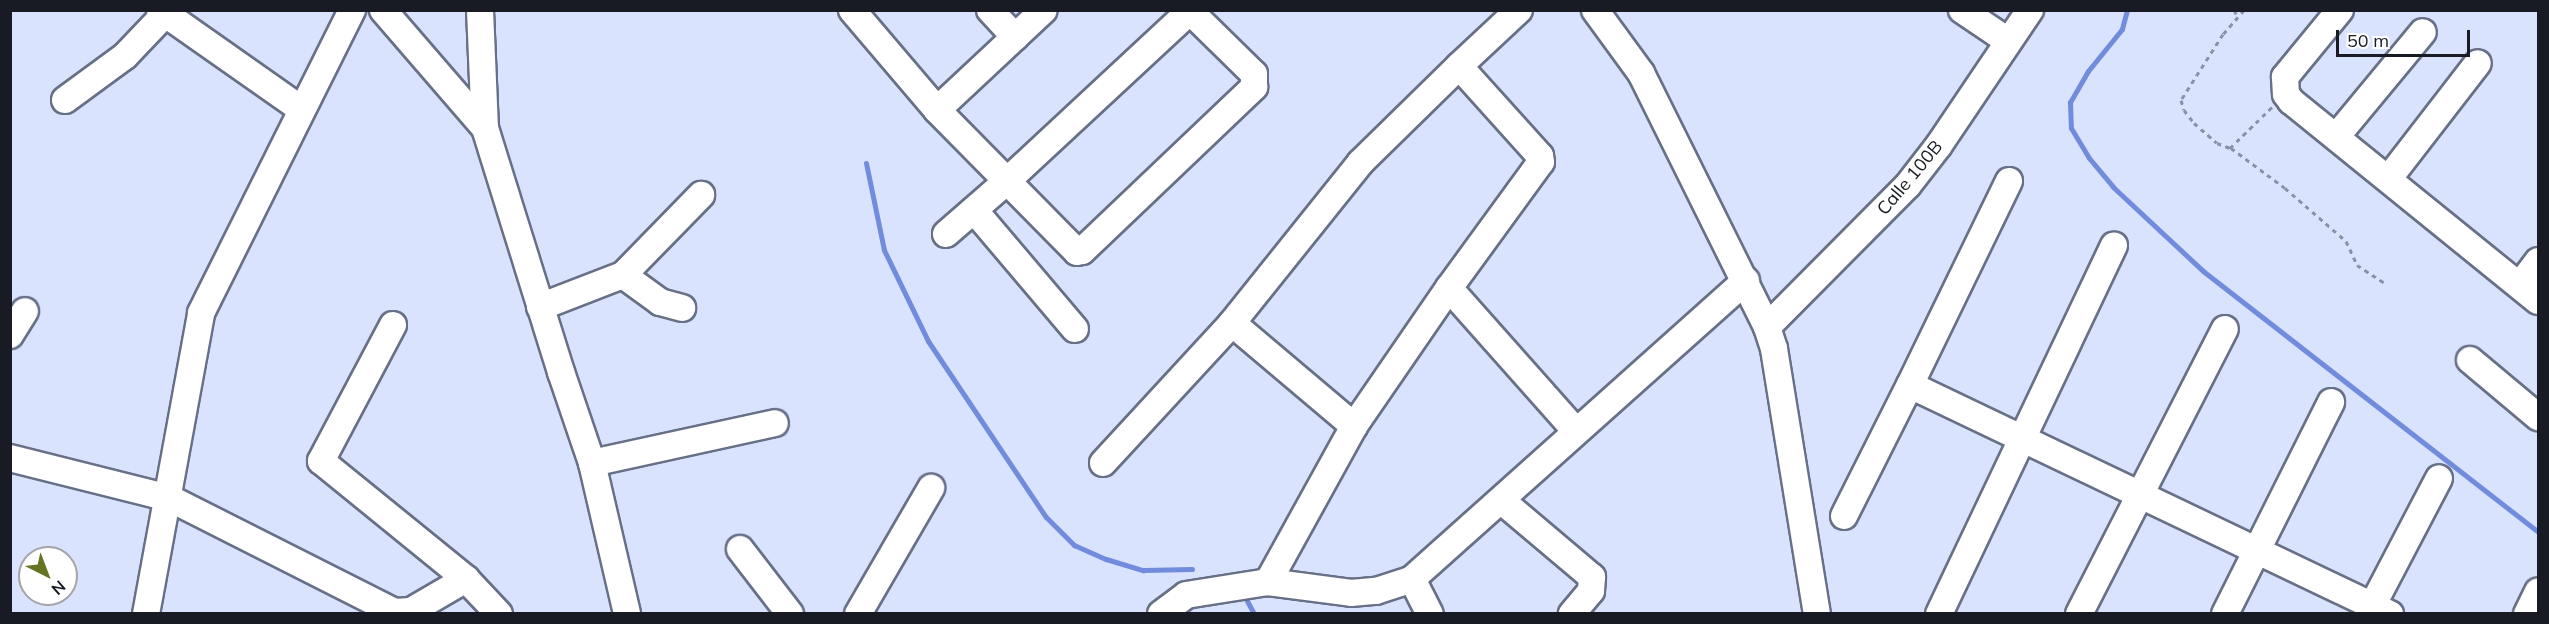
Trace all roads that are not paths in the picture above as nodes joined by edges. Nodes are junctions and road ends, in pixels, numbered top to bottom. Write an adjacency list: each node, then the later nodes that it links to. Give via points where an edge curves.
1 (352, 10): 20 (street)
2 (383, 10): 22 (street)
3 (480, 10): 22 (street)
4 (852, 10): 21 (street)
5 (990, 10): 15 (street)
6 (1044, 10): 15 (street)
7 (1519, 10): 18 (street)
8 (1595, 10): 33 (street, via 1641,73)
9 (1962, 10): 16 (street)
10 (2030, 10): 16 (street, Calle 100B)
11 (2340, 10): 23 (street, via 2285,77 2286,94)
12 (1190, 11): 25 (street); 25 (street, via 1254,74 1254,87 1082,251 1073,250)
13 (162, 12): 19 (street, via 125,56); 20 (street)
14 (2423, 32): 23 (street)
15 (1016, 37): 21 (street)
16 (2007, 41): 41 (street, Calle 100B, via 1939,146 1908,185)
17 (2478, 63): 24 (street)
18 (1458, 66): 34 (street, via 1540,156 1541,162); 39 (street, via 1360,163)
19 (65, 100)
20 (301, 109): 59 (street, via 201,313)
21 (937, 110): 25 (street)
22 (485, 128): 36 (street)
23 (2336, 137): 24 (street)
24 (2389, 178): 35 (street)
25 (1007, 181): 28 (street)
26 (2010, 181): 46 (street)
27 (701, 195): 32 (street)
28 (974, 210): 29 (street); 42 (street)
29 (946, 234)
30 (2114, 245): 52 (street)
31 (2538, 261): 35 (street)
32 (623, 275): 36 (street); 37 (street, via 660,302)
33 (1746, 280): 41 (street); 51 (street)
34 (1449, 288): 50 (street); 51 (street)
35 (2529, 293)
36 (540, 307): 55 (street)
37 (682, 308)
38 (25, 311): 44 (street)
39 (1232, 323): 50 (street); 54 (street)
40 (393, 325): 64 (street, via 321,461)
41 (1767, 327): 77 (street, via 1774,349)
42 (1074, 329)
43 (2225, 329): 58 (street)
44 (10, 335)
45 (2470, 360): 48 (street)
46 (1910, 385): 52 (street); 61 (street)
47 (2331, 402): 63 (street)
48 (2538, 417)
49 (776, 423): 55 (street)
50 (1354, 426): 66 (street)
51 (1576, 431): 60 (street)
52 (2022, 440): 58 (street); 78 (street)
53 (10, 458): 59 (street)
54 (1103, 462)
55 (592, 463): 71 (street)
56 (2439, 478): 68 (street)
57 (931, 488): 73 (street)
58 (2139, 496): 63 (street); 79 (street)
59 (169, 498): 64 (street, via 394,612 411,611); 69 (street)
60 (1502, 501): 65 (street); 76 (street, via 1592,577 1591,591)
61 (1844, 516)
62 (740, 549): 72 (street)
63 (2257, 550): 68 (street); 80 (street)
64 (466, 579): 70 (street)
65 (1412, 579): 66 (street, via 1376,591 1351,593); 75 (street)
66 (1268, 582): 74 (street, via 1186,595)
67 (2538, 591): 81 (street)
68 (2377, 610)
69 (146, 614)
70 (499, 614)
71 (627, 614)
72 (790, 614)
73 (858, 614)
74 (1161, 614)
75 (1430, 614)
76 (1572, 614)
77 (1817, 614)
78 (1939, 614)
79 (2079, 614)
80 (2225, 614)
81 (2527, 614)

